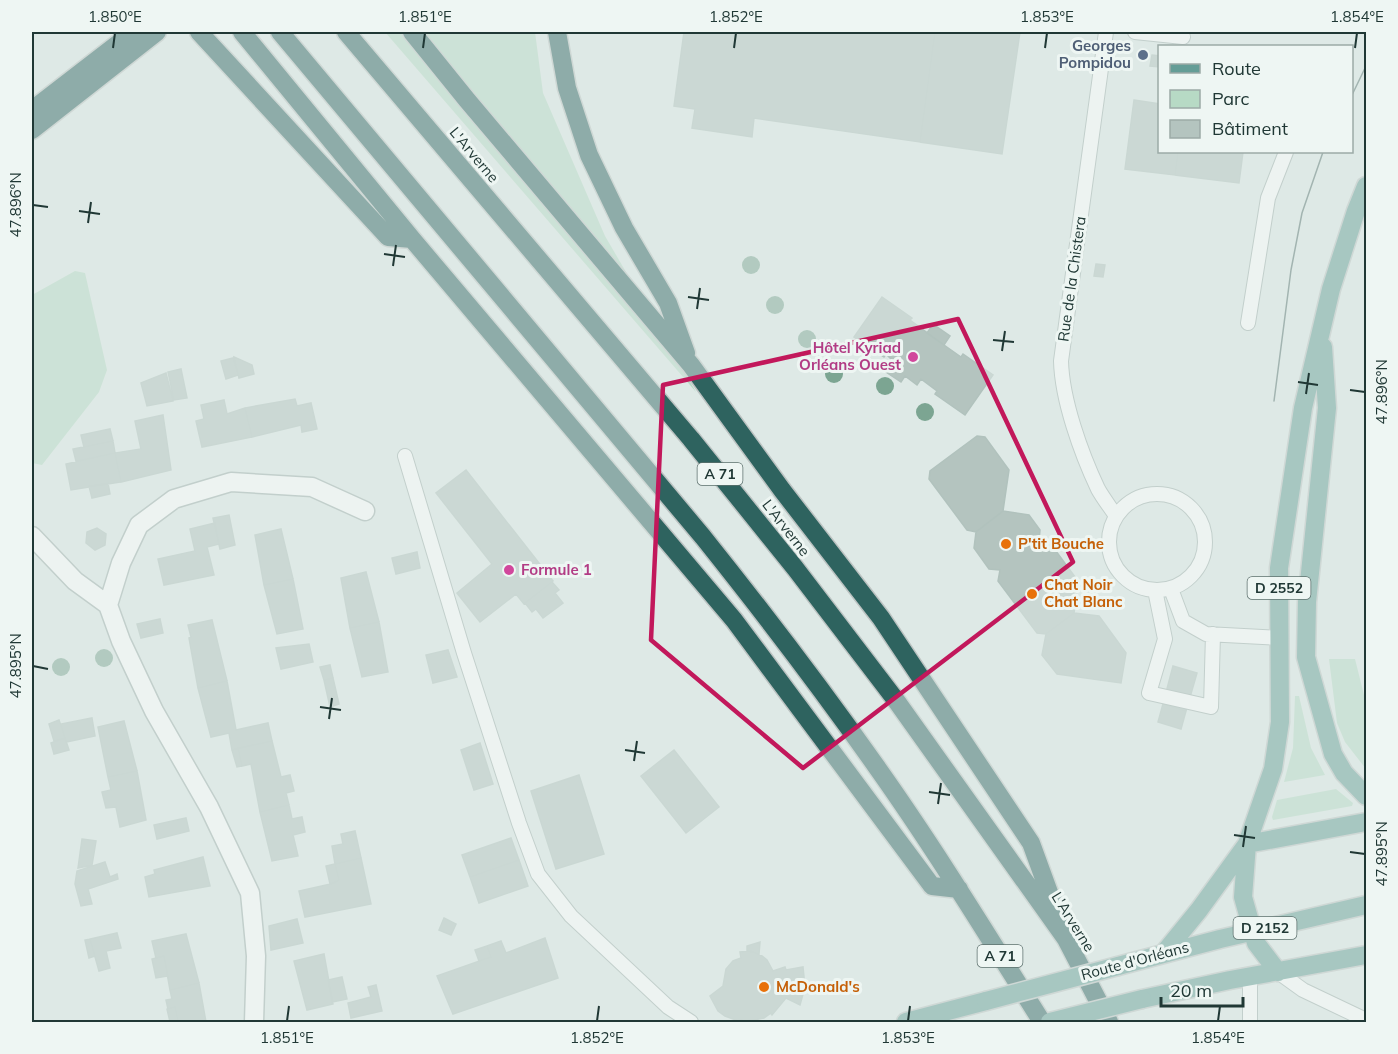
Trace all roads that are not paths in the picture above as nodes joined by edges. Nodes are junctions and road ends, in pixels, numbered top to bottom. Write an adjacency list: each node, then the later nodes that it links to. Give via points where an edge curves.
1 (133, 32): 12 (highway)
2 (157, 32): 13 (highway)
3 (199, 32): 16 (highway, via 388,237)
4 (242, 32): 16 (highway)
5 (280, 32): 32 (highway, A 71, via 747,591 876,766)
6 (346, 32): 35 (highway, L'Arverne / A 71, via 691,439 795,568 895,699)
7 (412, 32): 19 (highway)
8 (557, 32): 19 (highway, via 567,88 589,155 624,228 668,303)
9 (1106, 32): 22 (lane, Rue de la Chistera, via 1061,361 1065,398 1073,422 1098,490)
10 (1135, 32): 11 (lane)
11 (1183, 37)
12 (32, 110)
13 (32, 130)
14 (1286, 153): 17 (lane, via 1268,198)
15 (1366, 186): 18 (main road, D 2552, via 1331,289)
16 (412, 239): 32 (highway, via 734,620 932,886)
17 (1248, 323)
18 (1322, 332): 28 (main road, D 2552, via 1303,408 1279,568); 29 (main road, D 2552, via 1328,408 1307,602 1306,657 1333,754 1344,773)
19 (691, 366): 35 (highway, via 881,618 1031,843)
20 (405, 456): 41 (lane, via 464,653 538,874 571,916)
21 (365, 511): 26 (street, via 312,487 300,486 231,482 174,499 139,525 121,563)
22 (1116, 516): 24 (lane, via 1140,496 1155,494 1171,495 1196,513 1206,542 1203,557 1185,582); 25 (lane, via 1109,540 1114,564 1124,577)
23 (32, 536): 26 (street, via 75,581)
24 (1171, 588): 25 (lane); 27 (lane, via 1183,621)
25 (1155, 590): 27 (lane, via 1165,639 1149,693 1212,707)
26 (108, 605): 42 (street, via 154,711 209,807 250,893 256,956)
27 (1213, 634): 28 (lane)
28 (1280, 638): 31 (main road, D 2552, via 1280,723 1273,769)
29 (1366, 796)
30 (1366, 822): 31 (main road)
31 (1247, 844): 34 (main road, via 1243,897); 36 (main road)
32 (959, 889): 44 (highway, A 71)
33 (1366, 905): 34 (main road, Route d'Orléans / D 2152)
34 (1252, 932): 36 (main road, Route d'Orléans / D 2152); 38 (main road)
35 (1066, 939): 46 (highway, L'Arverne / A 71)
36 (1164, 953): 43 (main road, Route d'Orléans / D 2152, bridge)
37 (1366, 955): 38 (main road)
38 (1278, 972): 39 (main road); 40 (lane, via 1304,990)
39 (1250, 976): 45 (main road, bridge); 47 (lane)
40 (1366, 1020)
41 (687, 1021)
42 (254, 1023)
43 (906, 1023)
44 (1042, 1023)
45 (1050, 1023)
46 (1109, 1023)
47 (1250, 1023)

